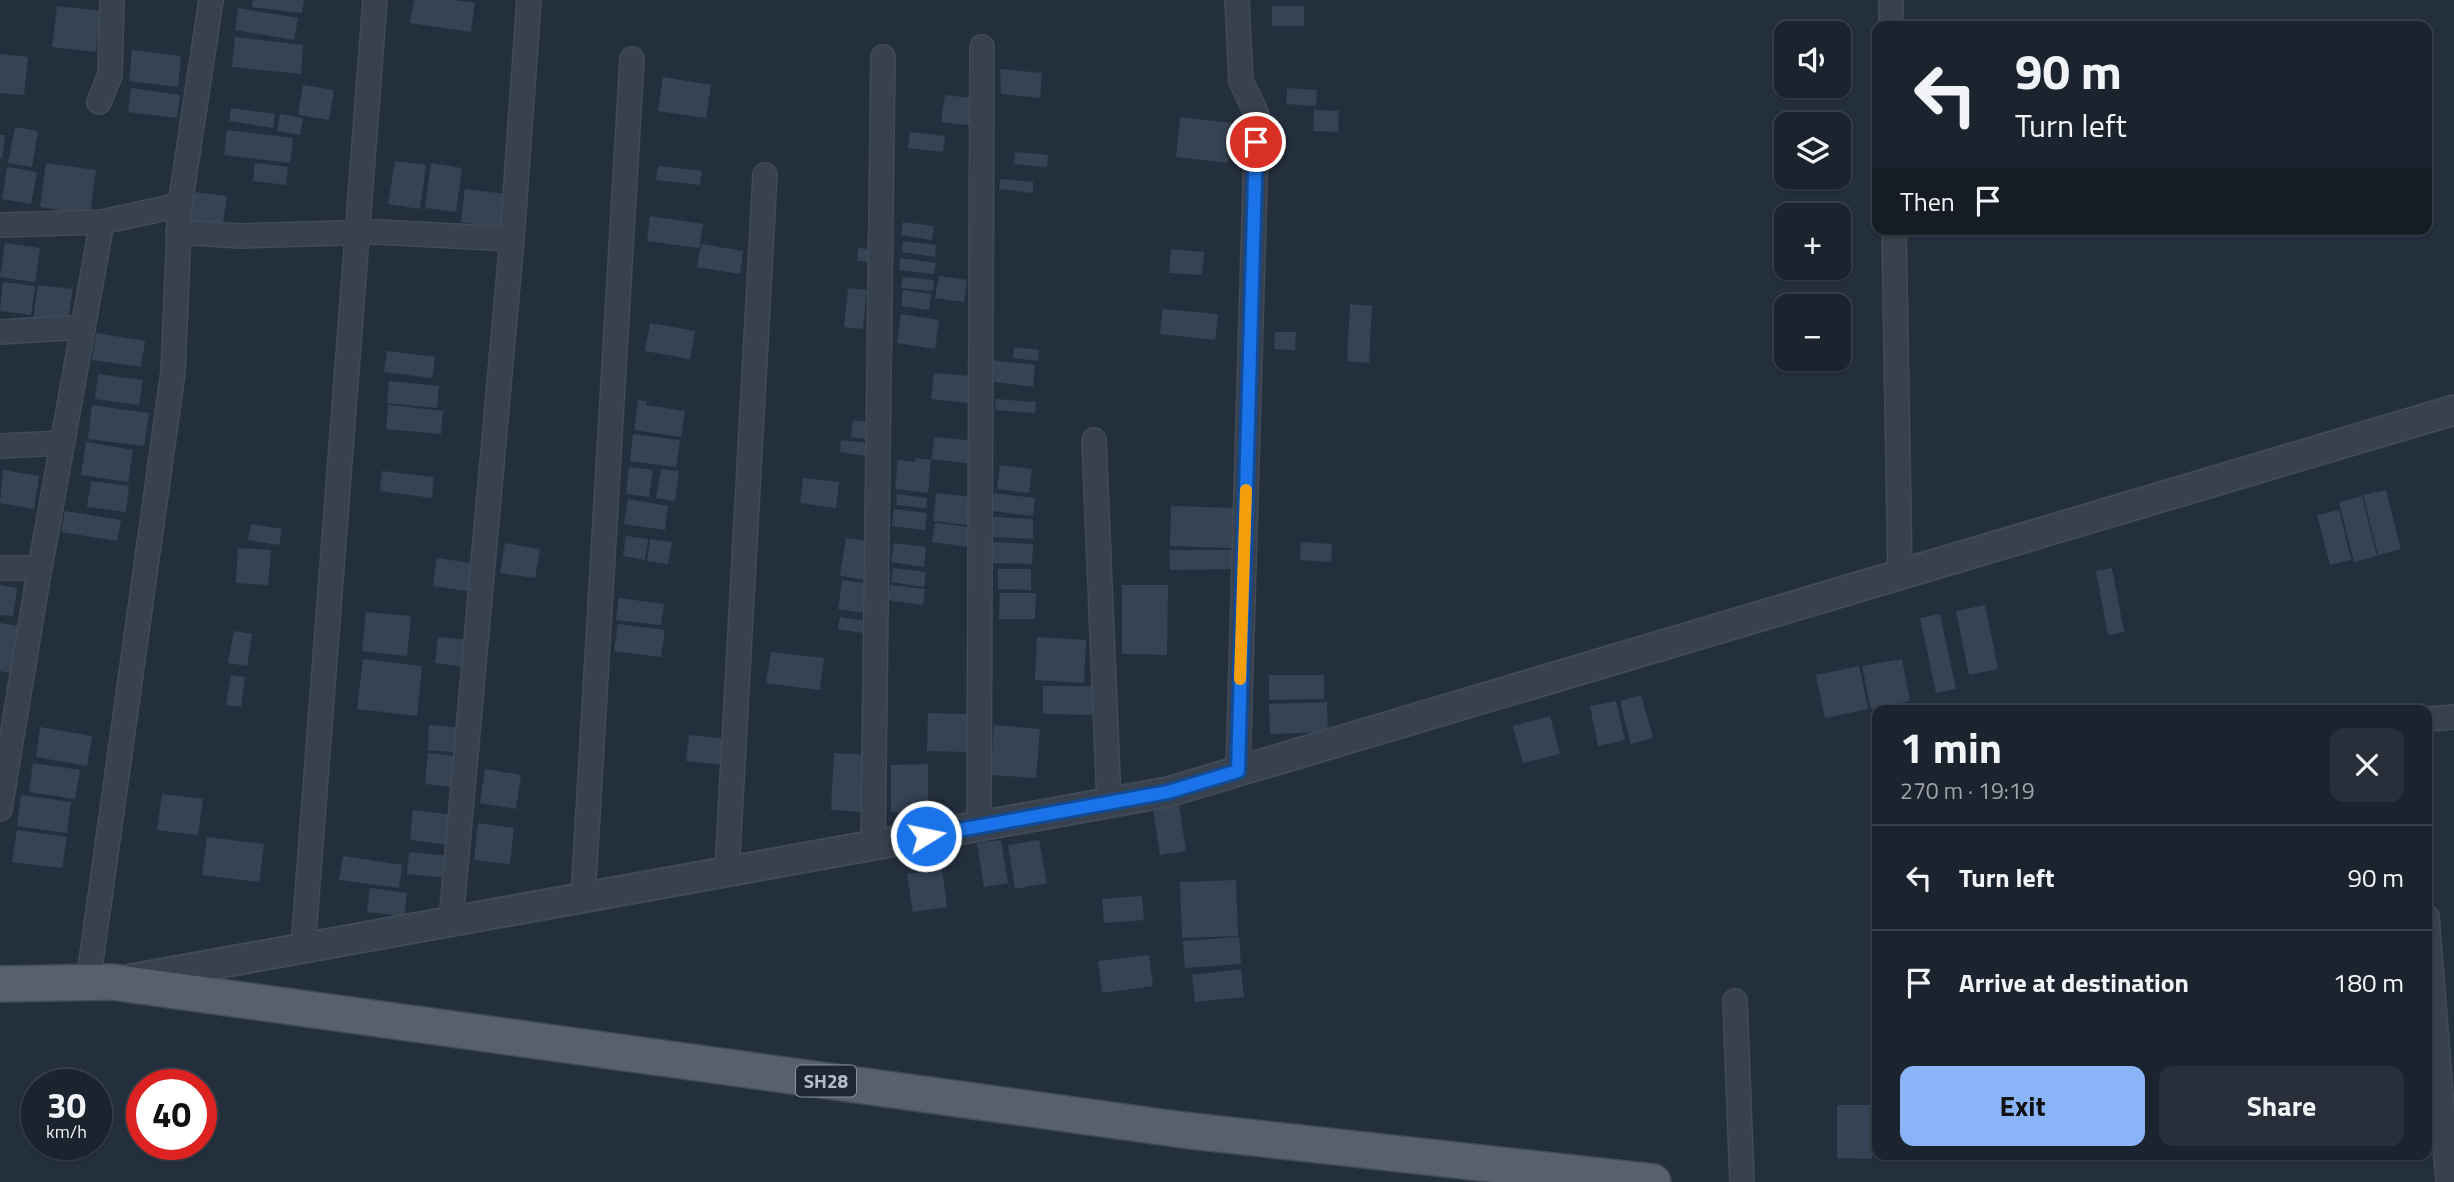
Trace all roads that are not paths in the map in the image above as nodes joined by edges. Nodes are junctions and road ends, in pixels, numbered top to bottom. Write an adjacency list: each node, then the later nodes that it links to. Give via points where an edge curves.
1 (112, 0): 11 (street, via 110,75)
2 (211, 0): 13 (street)
3 (375, 0): 17 (street)
4 (529, 0): 19 (street)
5 (1237, 0): 32 (street, via 1241,82 1257,115)
6 (1891, 0): 7 (street)
7 (1891, 21)
8 (982, 47): 35 (street)
9 (883, 57): 36 (street)
10 (632, 58): 38 (street)
11 (99, 102)
12 (765, 175): 37 (street)
13 (180, 205): 14 (street); 16 (street)
14 (102, 222): 15 (street); 20 (street)
15 (0, 225)
16 (178, 232): 17 (street, via 240,236); 42 (street, via 173,372)
17 (358, 233): 19 (street); 40 (street)
18 (1894, 235): 28 (street)
19 (512, 239): 39 (street)
20 (83, 327): 21 (street); 24 (street)
21 (0, 332)
22 (2454, 410): 28 (street)
23 (1094, 440): 33 (street)
24 (62, 443): 25 (street); 26 (street)
25 (0, 446)
26 (41, 560): 27 (street, via 40,568); 29 (street)
27 (0, 568)
28 (1900, 575): 32 (street)
29 (10, 685): 34 (street)
30 (2454, 717): 31 (street)
31 (2432, 719)
32 (1238, 771): 33 (street, via 1168,792)
33 (1109, 802): 35 (street)
34 (0, 809)
35 (979, 826): 36 (street)
36 (873, 845): 37 (street)
37 (727, 871): 38 (street)
38 (583, 898): 39 (street)
39 (451, 921): 40 (street)
40 (303, 948): 42 (street)
41 (2432, 980): 47 (street)
42 (100, 983): 43 (main road, SH28); 45 (main road, SH28, via 1183,1130)
43 (0, 984)
44 (1735, 1000): 46 (street)
45 (1653, 1182)
46 (1742, 1182)
47 (2448, 1182)

